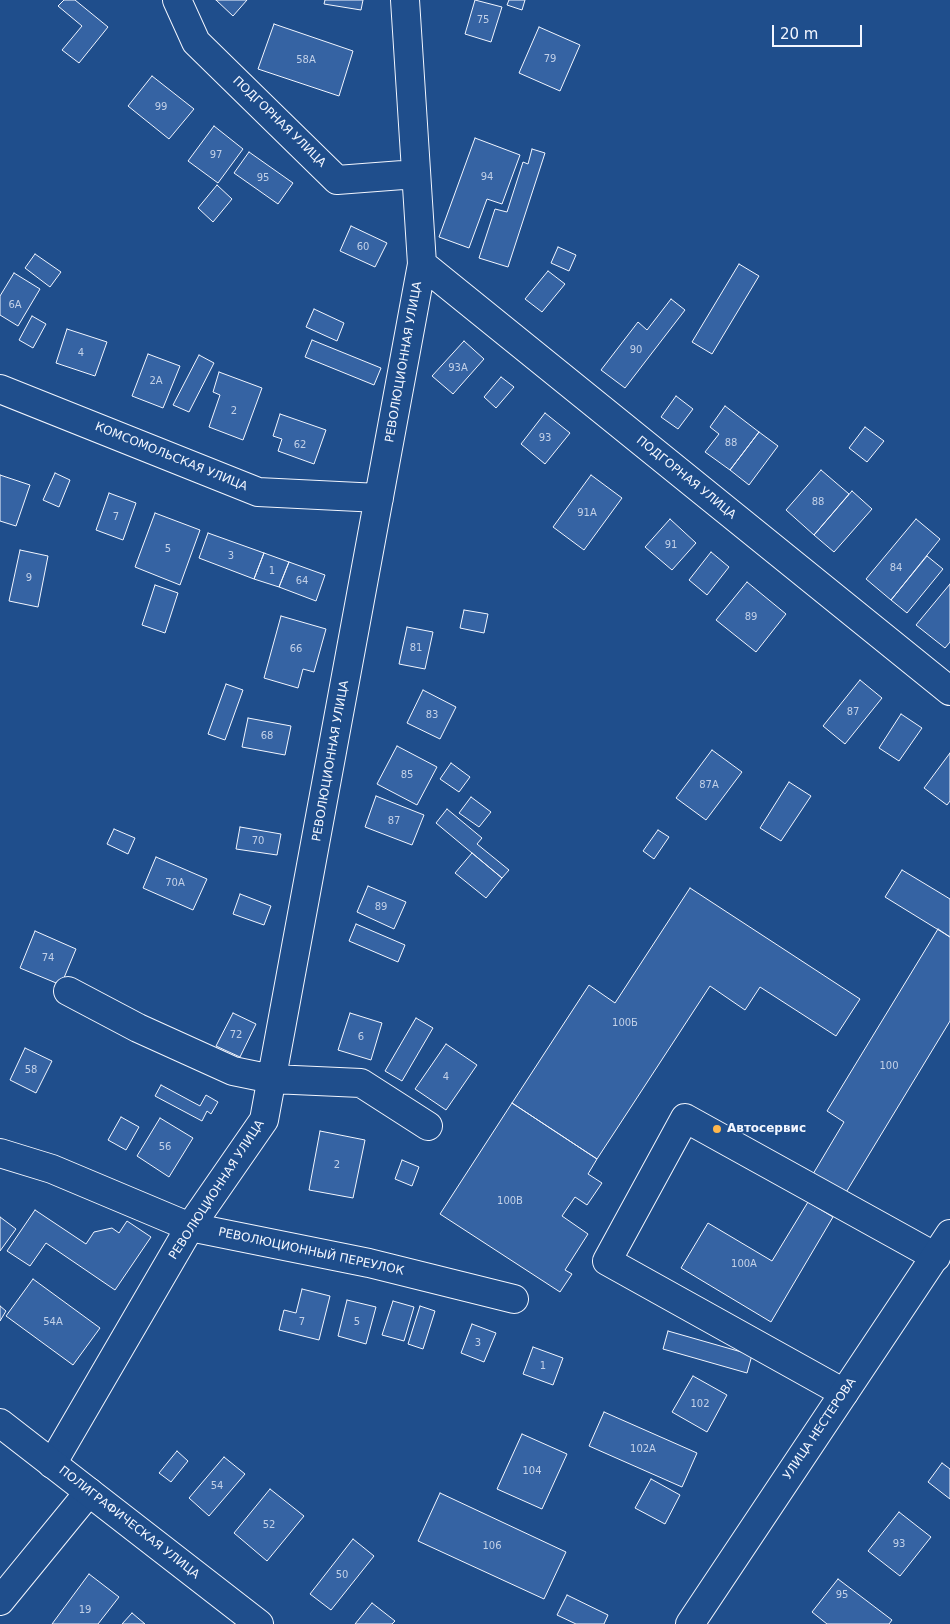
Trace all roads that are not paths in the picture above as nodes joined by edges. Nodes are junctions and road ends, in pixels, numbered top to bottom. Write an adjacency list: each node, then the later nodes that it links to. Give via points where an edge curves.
1 (177, 0): 3 (street, ПОДГОРНАЯ УЛИЦА, via 196,42 337,180)
2 (406, 0): 3 (street, РЕВОЛЮЦИОННАЯ УЛИЦА)
3 (416, 174): 4 (street, РЕВОЛЮЦИОННАЯ УЛИЦА)
4 (422, 264): 6 (street, РЕВОЛЮЦИОННАЯ УЛИЦА); 7 (street, ПОДГОРНАЯ УЛИЦА)
5 (0, 389): 6 (street, КОМСОМОЛЬСКАЯ УЛИЦА, via 258,492)
6 (379, 498): 9 (street, РЕВОЛЮЦИОННАЯ УЛИЦА)
7 (950, 691)
8 (68, 991): 9 (street, via 138,1028 233,1071)
9 (272, 1079): 10 (street, via 361,1083); 12 (street, РЕВОЛЮЦИОННАЯ УЛИЦА, via 264,1120)
10 (428, 1126)
11 (0, 1154): 12 (street, РЕВОЛЮЦИОННЫЙ ПЕРЕУЛОК, via 52,1169)
12 (190, 1227): 15 (street, РЕВОЛЮЦИОННЫЙ ПЕРЕУЛОК, via 369,1263); 18 (street, РЕВОЛЮЦИОННАЯ УЛИЦА)
13 (950, 1234): 14 (street, УЛИЦА НЕСТЕРОВА)
14 (936, 1257): 16 (street, УЛИЦА НЕСТЕРОВА); 16 (street, via 685,1118 607,1261)
15 (514, 1299)
16 (844, 1393): 22 (street, УЛИЦА НЕСТЕРОВА)
17 (0, 1423): 18 (street, ПОЛИГРАФИЧЕСКАЯ УЛИЦА)
18 (52, 1464): 19 (street, ПОЛИГРАФИЧЕСКАЯ УЛИЦА)
19 (89, 1492): 20 (street); 21 (street, ПОЛИГРАФИЧЕСКАЯ УЛИЦА)
20 (0, 1601)
21 (259, 1624)
22 (690, 1624)

